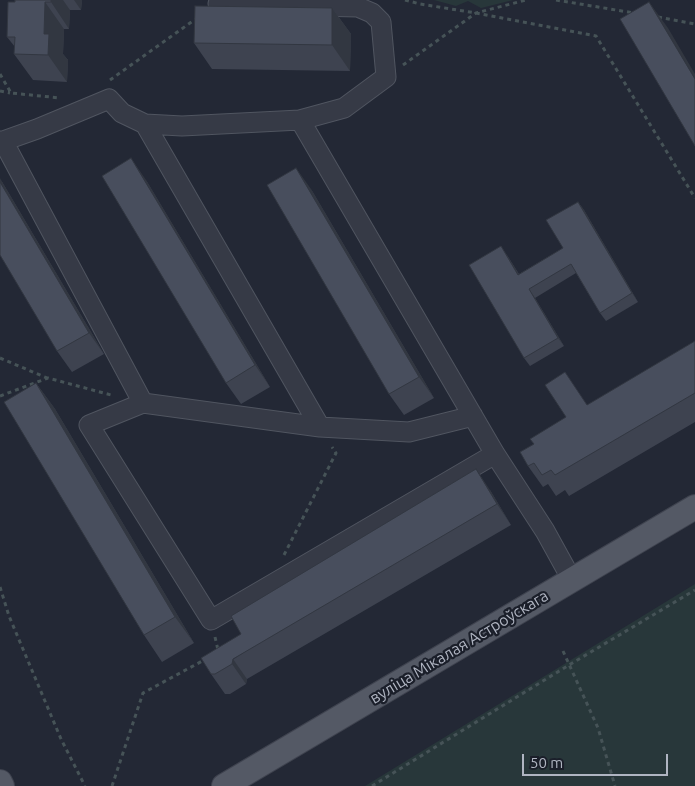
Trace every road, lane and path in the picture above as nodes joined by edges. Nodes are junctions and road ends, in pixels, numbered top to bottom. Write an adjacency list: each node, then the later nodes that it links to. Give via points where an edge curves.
1 (405, 0): 5 (path)
2 (526, 0): 5 (path)
3 (556, 0): 6 (path)
4 (218, 4): 10 (lane, via 358,7 372,13 381,22); 11 (path)
5 (476, 13): 10 (path); 18 (path, via 596,36)
6 (639, 14)
7 (658, 17): 8 (path)
8 (695, 24)
9 (0, 74): 13 (path)
10 (386, 77): 15 (lane, via 344,108)
11 (110, 80)
12 (0, 91): 13 (path)
13 (11, 93): 14 (path)
14 (64, 98)
15 (300, 120): 16 (lane, via 182,126); 23 (lane)
16 (145, 124): 17 (lane, via 122,113 109,99); 24 (lane)
17 (1, 141): 22 (lane)
18 (695, 198)
19 (0, 358): 20 (path)
20 (48, 378): 21 (path); 22 (path)
21 (0, 396)
22 (143, 403): 24 (lane); 31 (lane, via 89,426)
23 (473, 416): 24 (lane, via 409,432); 25 (lane)
24 (320, 427): 29 (path, via 336,453)
25 (495, 454): 27 (lane, via 545,531); 29 (lane)
26 (695, 507): 27 (main road, вуліца Мікалая Астроўскага)
27 (572, 580): 40 (main road, вуліца Мікалая Астроўскага)
28 (0, 587): 38 (path, via 9,616)
29 (268, 587): 31 (lane)
30 (695, 590): 35 (path)
31 (211, 620): 33 (path)
32 (563, 651): 35 (path)
33 (219, 652)
34 (210, 656): 39 (path, via 143,693)
35 (569, 665): 41 (path); 42 (path, via 598,728)
36 (0, 782): 37 (main road)
37 (2, 786)
38 (84, 786)
39 (112, 786)
40 (224, 786)
41 (372, 786)
42 (614, 786)

